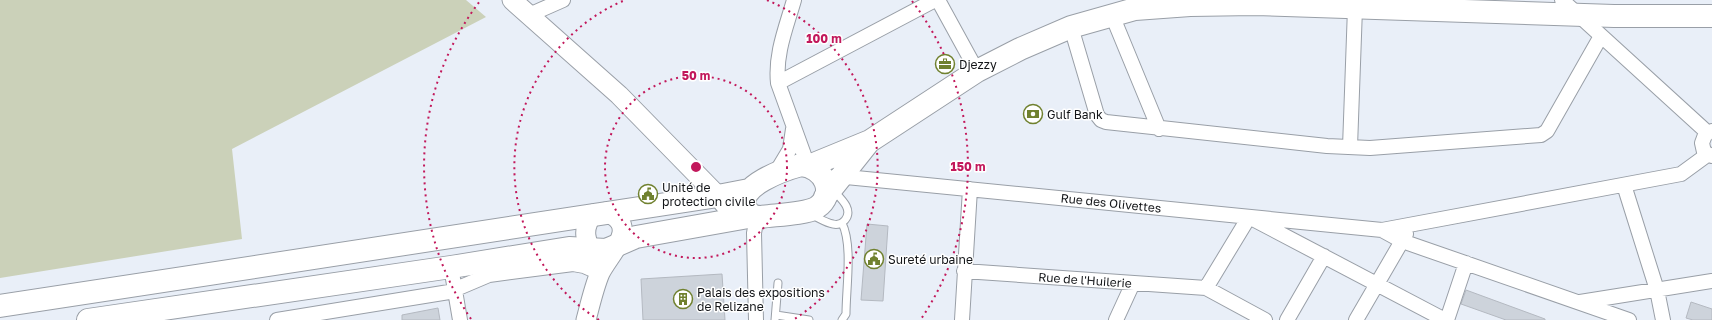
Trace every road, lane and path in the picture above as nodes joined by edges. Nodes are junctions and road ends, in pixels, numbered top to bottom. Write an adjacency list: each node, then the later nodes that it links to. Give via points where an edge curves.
1 (512, 0): 11 (street)
2 (563, 0): 11 (street)
3 (794, 0): 17 (street, via 778,56)
4 (936, 0): 16 (street); 17 (street)
5 (1255, 2): 6 (main road); 10 (main road)
6 (1135, 5): 12 (main road)
7 (1450, 5): 8 (main road); 10 (main road)
8 (1532, 6): 9 (main road)
9 (1569, 7): 13 (main road, via 1614,16); 15 (street)
10 (1355, 8): 22 (street)
11 (529, 15): 29 (street, via 619,95)
12 (1112, 15): 14 (main road); 19 (street)
13 (1712, 16)
14 (1071, 27): 16 (main road); 19 (street, via 1101,120)
15 (1601, 36): 20 (street); 22 (street, via 1548,131 1541,135 1370,148)
16 (977, 71): 21 (main road)
17 (778, 83): 18 (street)
18 (793, 127): 24 (street, via 790,150); 25 (street)
19 (1159, 129): 22 (street)
20 (1710, 132): 23 (street, via 1702,139 1704,152)
21 (870, 141): 25 (main road); 25 (main road)
22 (1350, 147)
23 (1710, 156): 26 (street, via 1681,174)
24 (774, 175): 25 (main road, via 794,167); 28 (main road)
25 (823, 179): 27 (street, Rue des Olivettes); 30 (main road, via 817,207); 34 (lane, via 847,208 847,216)
26 (1624, 185): 35 (street); 53 (street)
27 (970, 189): 33 (street, Rue des Olivettes); 45 (street)
28 (749, 190): 29 (main road); 32 (main road, via 744,200)
29 (718, 196): 31 (main road); 32 (street)
30 (805, 211): 32 (main road); 34 (lane, via 830,224)
31 (600, 213): 36 (main road); 39 (street, via 616,218 622,228); 40 (street, via 586,225 585,232)
32 (749, 217): 39 (main road, via 636,237); 61 (street, via 754,233)
33 (1249, 217): 37 (street, Rue des Olivettes); 41 (street); 51 (street)
34 (842, 223): 63 (lane, via 848,247 846,314)
35 (1411, 224): 37 (street); 38 (street)
36 (509, 228): 42 (main road); 55 (main road)
37 (1382, 230): 38 (street)
38 (1402, 241): 43 (street); 50 (street)
39 (617, 246): 40 (main road, via 606,250); 46 (street)
40 (591, 250): 42 (main road, via 569,248); 46 (street)
41 (1324, 256): 50 (street); 67 (street)
42 (515, 264): 44 (main road); 46 (street, via 573,264); 52 (street)
43 (1466, 264): 54 (street); 69 (street)
44 (451, 267): 52 (street); 57 (main road)
45 (964, 271): 49 (street, Rue de l'Huilerie); 64 (street)
46 (600, 273): 60 (street)
47 (1712, 281): 53 (street)
48 (778, 283): 56 (lane)
49 (1133, 283): 51 (street, Rue de l'Huilerie); 65 (street)
50 (1376, 284): 68 (street); 69 (street)
51 (1206, 288): 66 (street)
52 (455, 290): 58 (street); 59 (street)
53 (1657, 290): 54 (street); 71 (street)
54 (1577, 302): 70 (street)
55 (0, 306)
56 (776, 318): 62 (lane)
57 (88, 320)
58 (277, 320)
59 (460, 320)
60 (586, 320)
61 (756, 320)
62 (809, 320)
63 (842, 320)
64 (962, 320)
65 (1116, 320)
66 (1265, 320)
67 (1287, 320)
68 (1356, 320)
69 (1446, 320)
70 (1629, 320)
71 (1663, 320)

